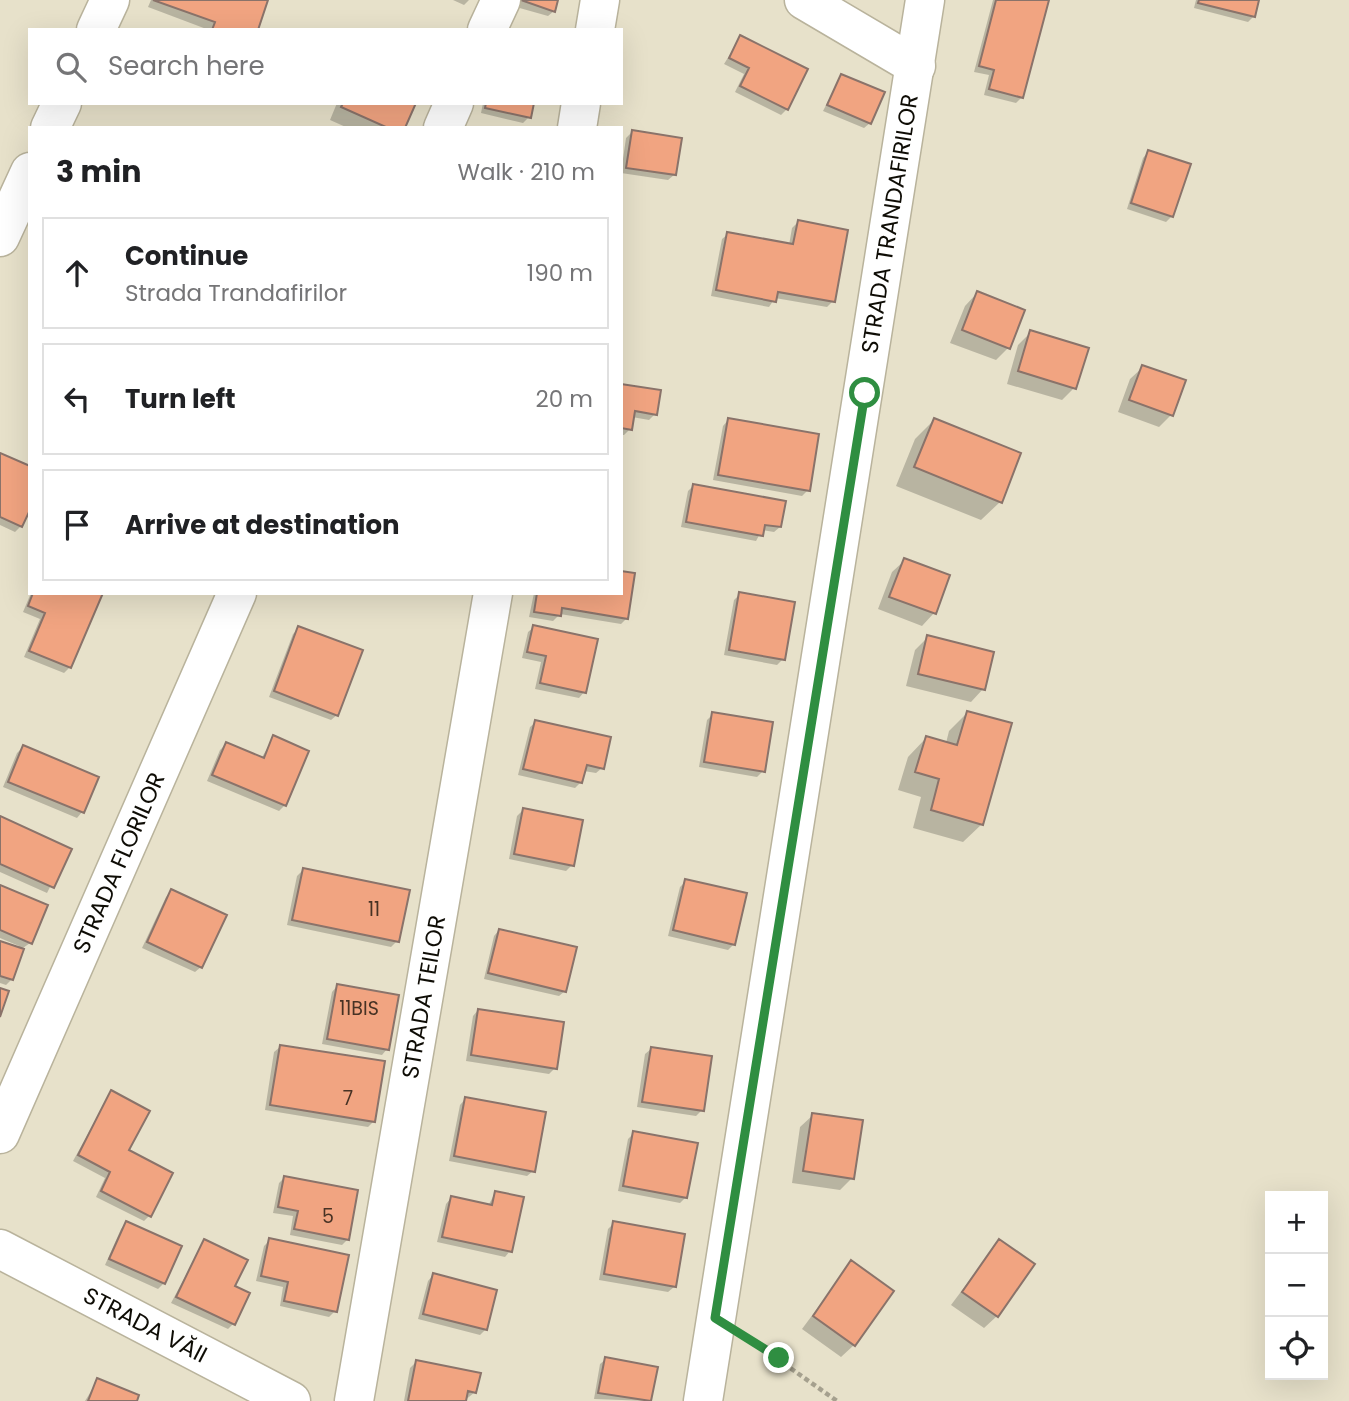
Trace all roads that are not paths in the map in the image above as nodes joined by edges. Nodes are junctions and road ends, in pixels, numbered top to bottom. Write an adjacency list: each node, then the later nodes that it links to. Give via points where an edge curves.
1 (110, 0): 6 (street)
2 (501, 0): 7 (street)
3 (600, 0): 8 (street)
4 (804, 0): 9 (street)
5 (925, 0): 9 (street, STRADA TRANDAFIRILOR)
6 (97, 28)
7 (488, 28)
8 (595, 28)
9 (916, 66): 24 (street, STRADA TRANDAFIRILOR)
10 (61, 105): 13 (street)
11 (453, 105): 14 (street)
12 (581, 105): 15 (street)
13 (51, 126)
14 (444, 126)
15 (577, 126)
16 (28, 176): 17 (street)
17 (0, 237)
18 (236, 595): 20 (street, STRADA FLORILOR)
19 (493, 595): 23 (street, STRADA TEILOR)
20 (0, 1134)
21 (0, 1249): 22 (street, STRADA VĂII)
22 (291, 1401)
23 (354, 1401)
24 (703, 1401)

